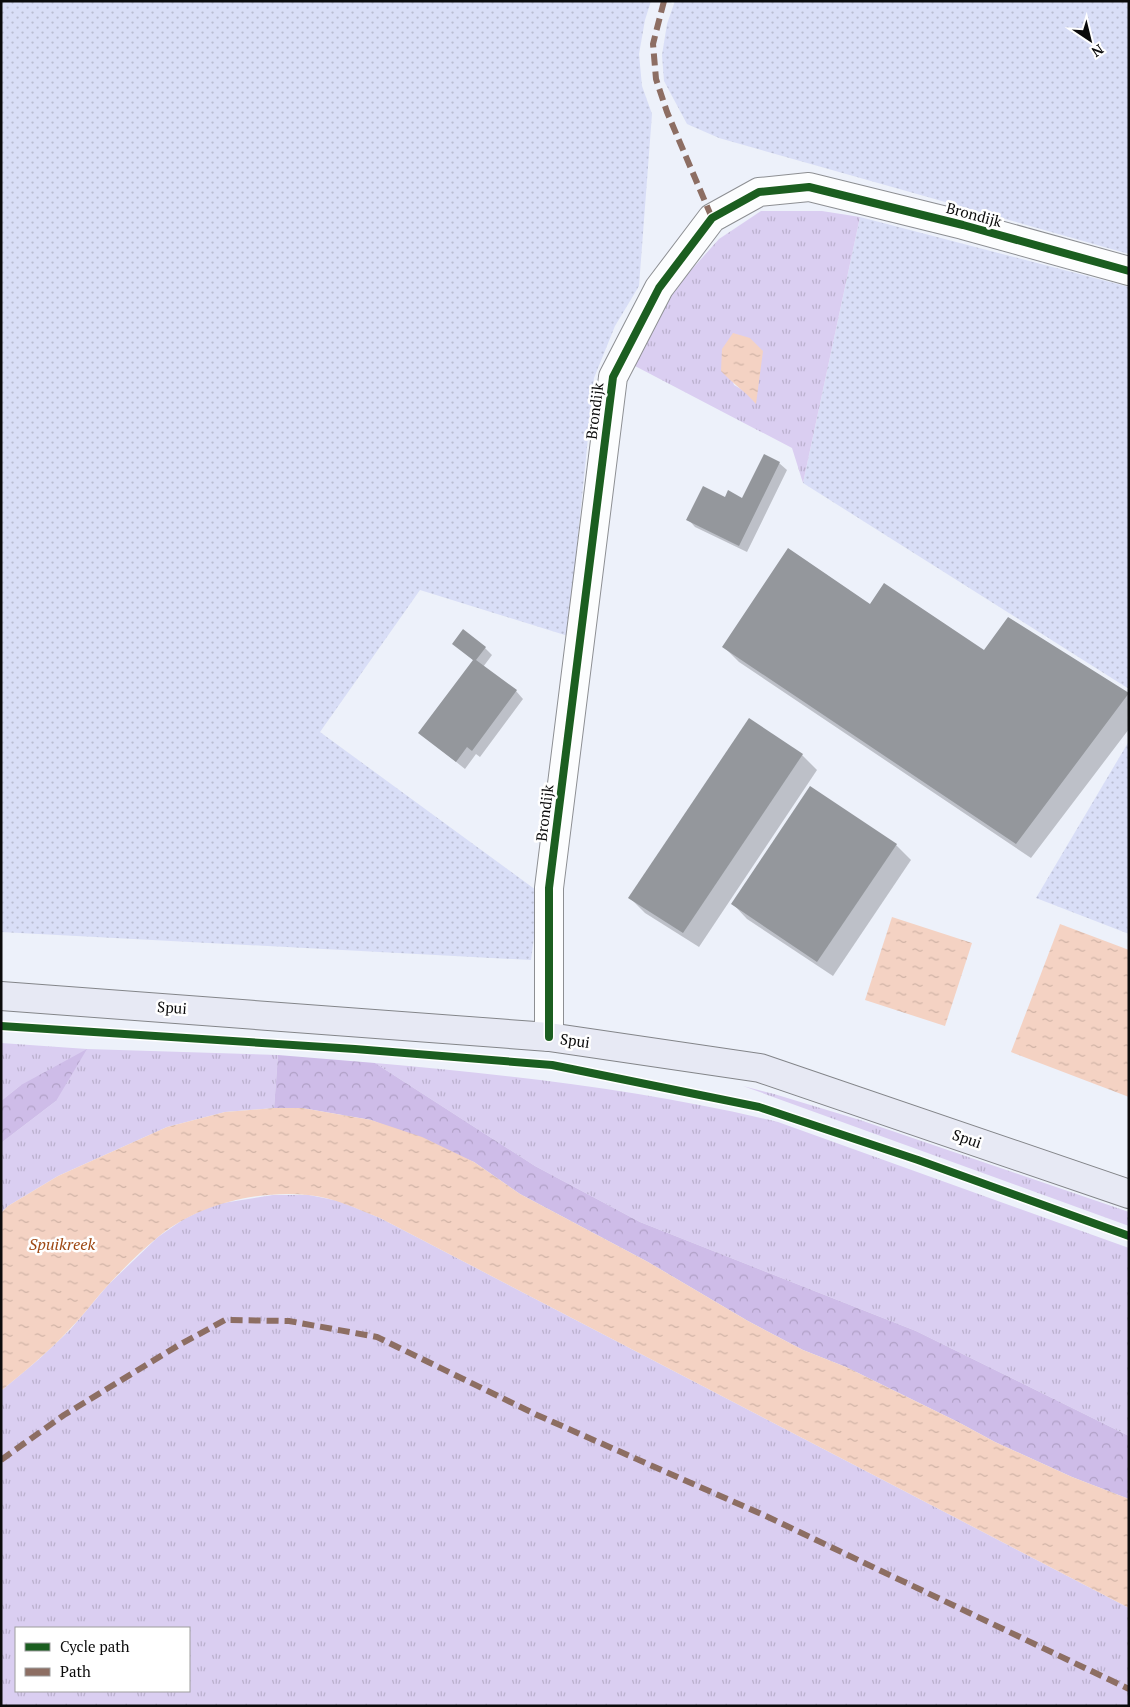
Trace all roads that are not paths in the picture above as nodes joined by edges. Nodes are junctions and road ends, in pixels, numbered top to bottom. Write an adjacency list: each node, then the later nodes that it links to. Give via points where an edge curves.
1 (1129, 271): 3 (street, Brondijk, via 809,187 759,192 712,218 659,288 613,377 549,888)
2 (1, 996): 3 (main road, Spui)
3 (549, 1037): 4 (main road, Spui, via 760,1068)
4 (1129, 1194)

